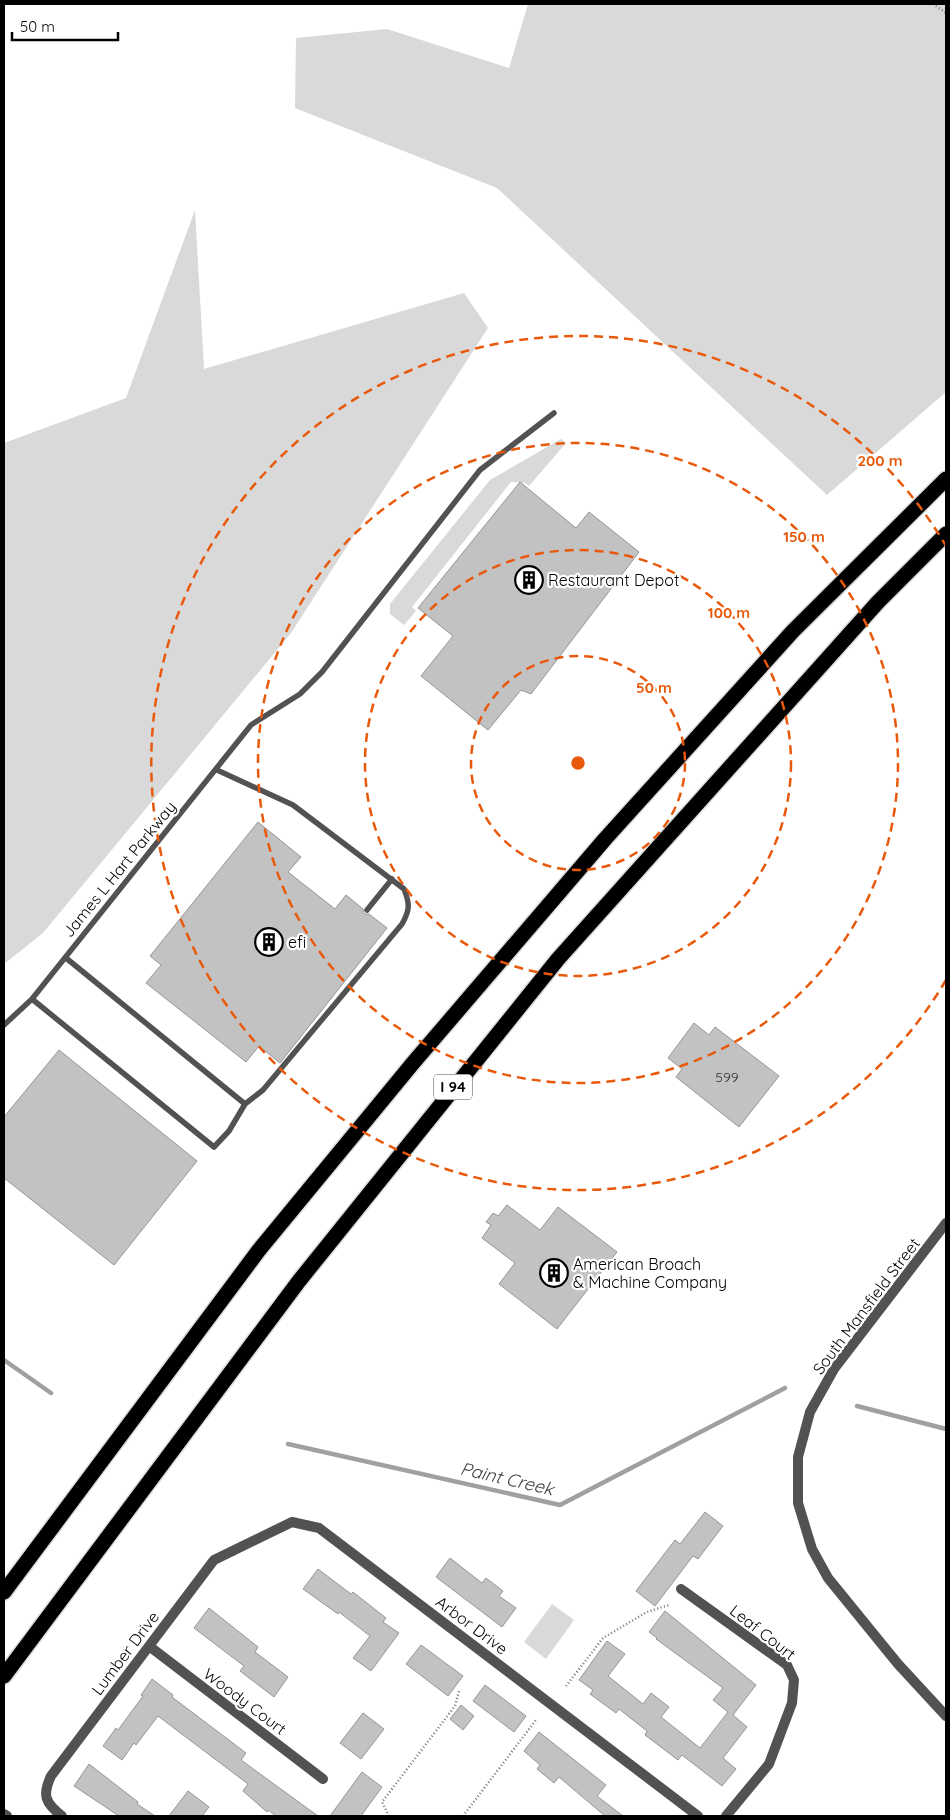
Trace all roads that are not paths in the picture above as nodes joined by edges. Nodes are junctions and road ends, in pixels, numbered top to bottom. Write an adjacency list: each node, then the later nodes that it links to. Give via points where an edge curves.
1 (554, 413): 4 (lane, James L Hart Parkway, via 480,470 322,672 300,694 251,725)
2 (946, 479): 14 (highway, I 94, via 793,630 605,839 413,1063 260,1250)
3 (946, 534): 16 (highway, I 94, via 872,610 558,959 299,1280)
4 (217, 770): 5 (lane, via 293,805); 7 (lane, James L Hart Parkway)
5 (392, 880): 6 (lane); 10 (lane, via 404,889 409,901 406,918 263,1090)
6 (367, 910)
7 (66, 958): 8 (lane, James L Hart Parkway); 10 (lane)
8 (32, 999): 9 (lane, James L Hart Parkway); 10 (lane, via 214,1147 229,1131)
9 (4, 1026)
10 (245, 1104)
11 (946, 1223): 17 (street, South Mansfield Street, via 834,1369 810,1412 798,1457 798,1503 812,1548 828,1578 898,1664)
12 (214, 1560): 15 (street, Lumber Drive); 22 (street, Arbor Drive, via 292,1522 319,1528)
13 (681, 1589): 23 (street, Leaf Court, via 787,1665 794,1680 792,1703 769,1764)
14 (4, 1592)
15 (148, 1646): 18 (street, Woody Court); 21 (street, Lumber Drive, via 44,1790 47,1801)
16 (4, 1676)
17 (946, 1716)
18 (323, 1779)
19 (4, 1814): 20 (street)
20 (8, 1816)
21 (62, 1816)
22 (698, 1816)
23 (726, 1816)

